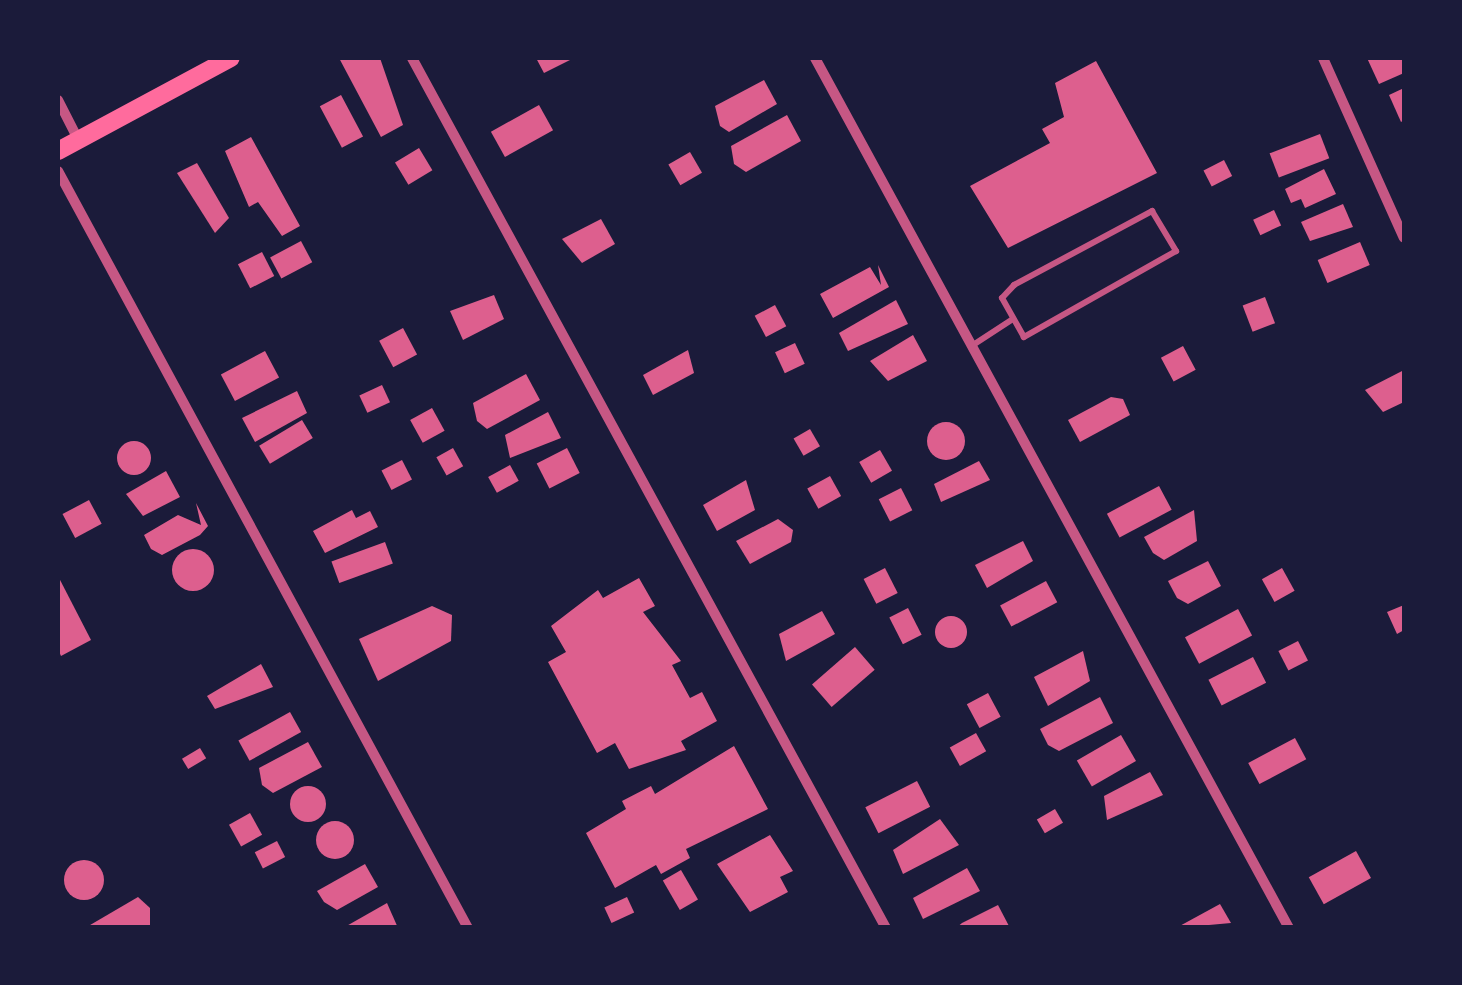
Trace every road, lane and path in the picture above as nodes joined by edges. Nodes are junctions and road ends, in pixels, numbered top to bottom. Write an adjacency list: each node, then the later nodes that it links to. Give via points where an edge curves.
1 (230, 58): 6 (main road)
2 (412, 58): 13 (street)
3 (815, 58): 11 (street)
4 (1323, 58): 9 (street)
5 (58, 100): 6 (street)
6 (78, 140): 7 (main road)
7 (58, 151)
8 (58, 172): 12 (street)
9 (1404, 238)
10 (1014, 318): 10 (lane, via 1024,336 1176,251 1152,210 1014,284 1002,298); 11 (lane)
11 (972, 346): 14 (street)
12 (468, 928)
13 (886, 928)
14 (1289, 928)

